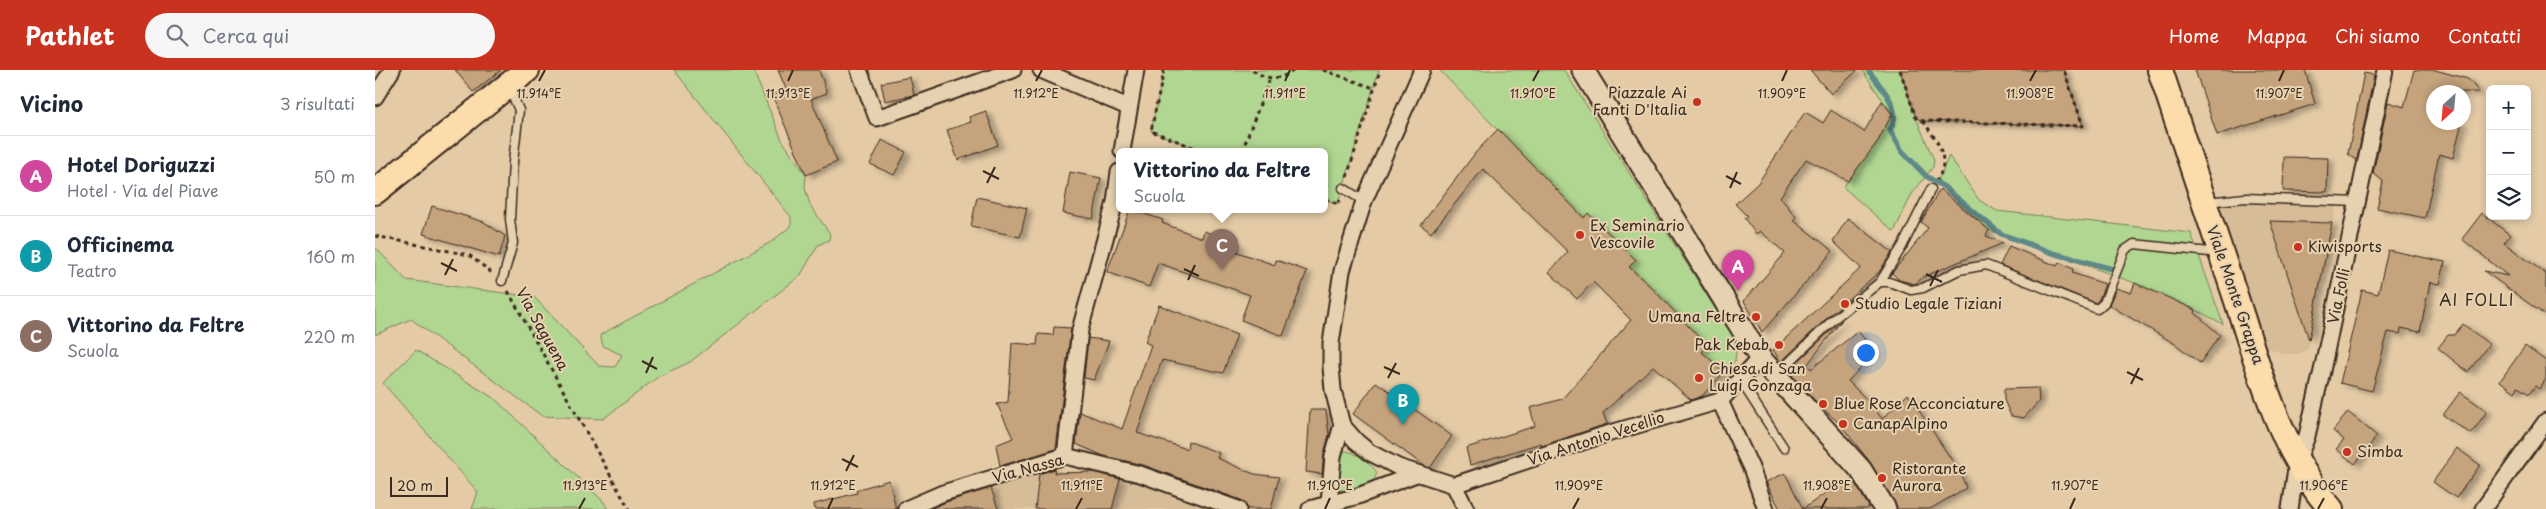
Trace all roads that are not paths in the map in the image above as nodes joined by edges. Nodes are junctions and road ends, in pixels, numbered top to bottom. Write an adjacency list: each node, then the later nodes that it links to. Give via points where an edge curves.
1 (393, 70): 12 (street)
2 (527, 70): 11 (main road)
3 (859, 70): 4 (street, via 877,118)
4 (1013, 70)
5 (1041, 70): 13 (street)
6 (1136, 70): 13 (street)
7 (1422, 70): 19 (street)
8 (1583, 70): 25 (street)
9 (2160, 70): 20 (main road, Viale Monte Grappa)
10 (2385, 70): 21 (street, Via Folli)
11 (504, 89): 17 (main road); 23 (lane, via 514,98 519,110 510,219 513,244)
12 (375, 97)
13 (1128, 107): 14 (street)
14 (1122, 148)
15 (1343, 188): 19 (lane)
16 (1931, 189): 24 (lane)
17 (375, 192)
18 (1116, 194): 32 (street, via 1080,330)
19 (1363, 201): 30 (street, via 1343,271 1331,343 1333,390)
20 (2204, 202): 21 (lane, via 2245,198); 22 (main road, Viale Monte Grappa)
21 (2359, 202): 33 (street, Via Folli, via 2309,427)
22 (2221, 253): 24 (lane, via 2129,246 2104,304 2097,309 1986,265 1959,270 1923,288 1911,290); 33 (main road, Viale Monte Grappa, via 2275,411)
23 (502, 281)
24 (1880, 282): 26 (lane, via 1834,319)
25 (1760, 358): 26 (street); 27 (street)
26 (1775, 376): 42 (street, via 1805,405 1861,470)
27 (1740, 380): 28 (street); 31 (lane)
28 (1720, 401): 35 (street, Via Antonio Vecellio, via 1600,436); 41 (street)
29 (2546, 421): 45 (street)
30 (1341, 425): 34 (street, via 1369,452); 36 (street, via 1333,456)
31 (1784, 448)
32 (1065, 456): 37 (street, Via Nassa, via 943,493); 38 (street, Via Nassa, via 1140,474)
33 (2297, 462): 43 (street, Via Folli); 44 (main road, Viale Monte Grappa)
34 (1416, 474): 35 (street); 36 (street)
35 (1454, 485): 40 (street)
36 (1329, 503): 39 (street)
37 (906, 509)
38 (1238, 509)
39 (1310, 509)
40 (1466, 509)
41 (1766, 509)
42 (1885, 509)
43 (2290, 509)
44 (2331, 509)
45 (2483, 509)

